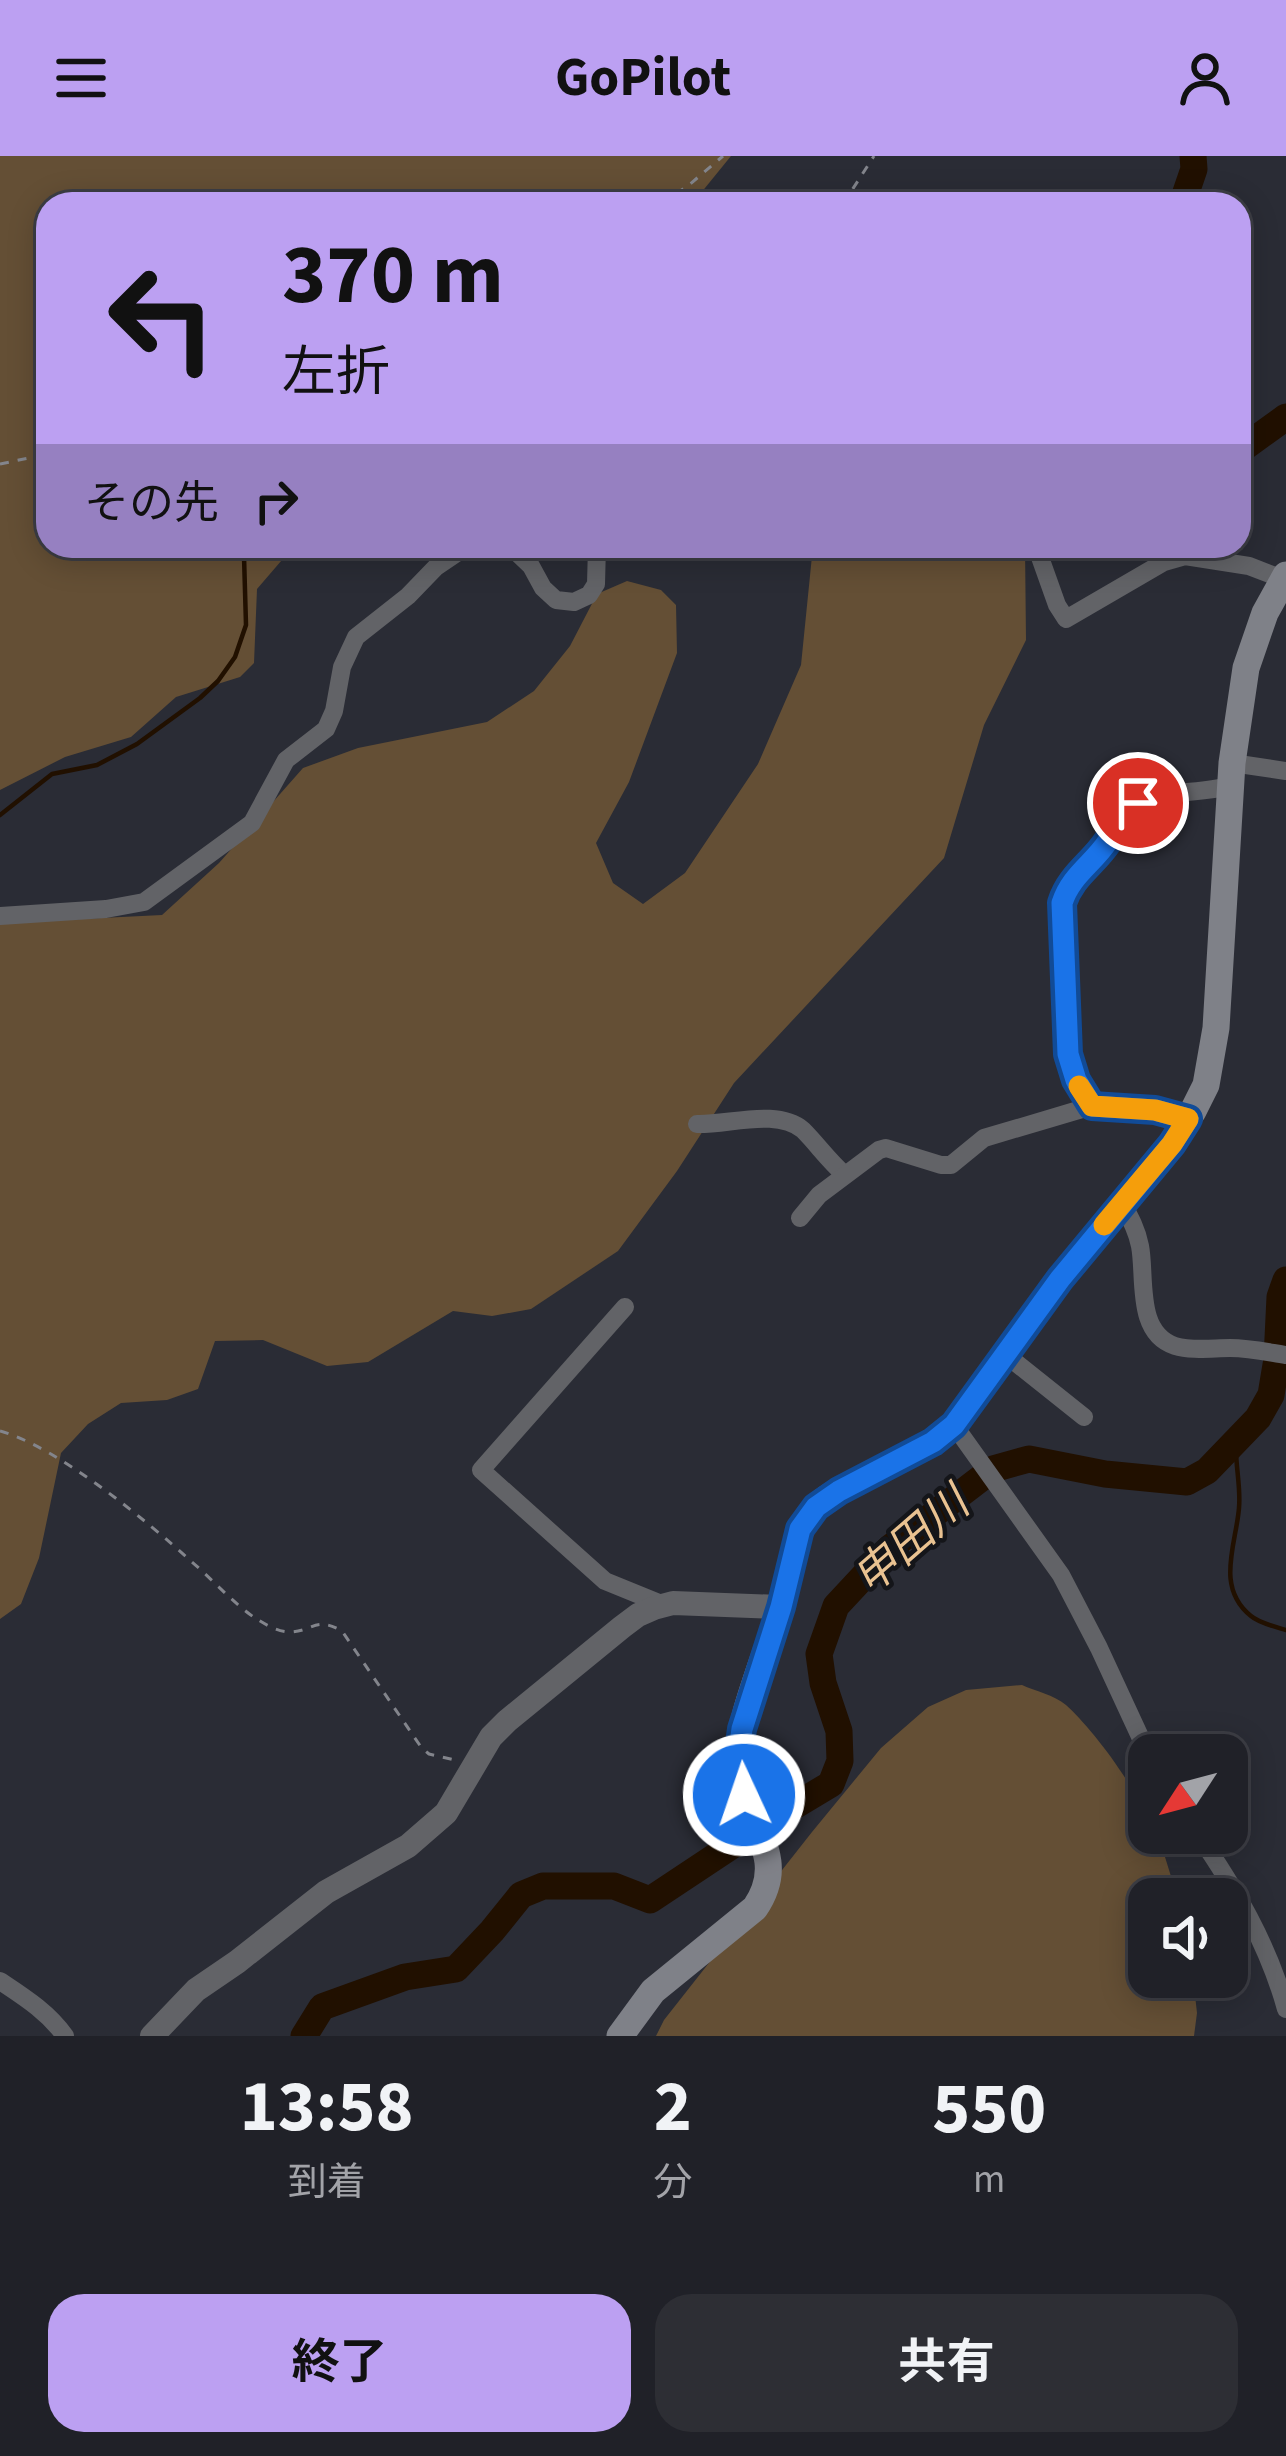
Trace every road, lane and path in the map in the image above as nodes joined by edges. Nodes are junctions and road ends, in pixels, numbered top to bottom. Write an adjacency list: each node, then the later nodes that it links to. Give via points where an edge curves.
1 (723, 156): 3 (path)
2 (874, 156): 4 (path)
3 (679, 192)
4 (851, 192)
5 (36, 456): 6 (path)
6 (0, 464)
7 (449, 558): 16 (street, via 356,638 326,729 286,760 251,823 144,902)
8 (523, 558): 9 (street, via 556,600 574,602 596,584)
9 (597, 558)
10 (1040, 558): 11 (street, via 1066,619)
11 (1178, 558)
12 (1198, 558): 13 (street)
13 (1285, 577): 15 (main road, via 1246,668)
14 (1286, 771): 15 (street)
15 (1232, 774): 17 (street, via 1210,792 1138,803 1067,887 1068,1054); 18 (main road, via 1216,1028 1206,1084)
16 (0, 916)
17 (1092, 1106): 18 (street); 20 (street, via 984,1138 951,1165 886,1148)
18 (1188, 1119): 21 (main road)
19 (697, 1124): 20 (street, via 779,1118 801,1129)
20 (844, 1174): 22 (street)
21 (1122, 1203): 24 (main road); 25 (street, via 1141,1250 1146,1309 1165,1342)
22 (800, 1218)
23 (625, 1307): 29 (street, via 482,1470 605,1581)
24 (1005, 1354): 26 (street); 28 (main road)
25 (1277, 1354)
26 (1084, 1417)
27 (0, 1431): 32 (path, via 56,1457 141,1518 251,1615 291,1632 327,1623 342,1631 421,1748)
28 (961, 1434): 30 (main road, via 816,1507 800,1529); 31 (street, via 1060,1575)
29 (664, 1605): 30 (street); 32 (street, via 638,1615 507,1720)
30 (781, 1607): 38 (main road, via 737,1765 770,1871 766,1892 653,1991)
31 (1139, 1734)
32 (473, 1768): 37 (street, via 446,1813 408,1846 326,1892 196,1990)
33 (1211, 1854): 35 (street, via 1247,1910)
34 (0, 1982): 36 (street)
35 (1286, 2008)
36 (65, 2036)
37 (152, 2036)
38 (620, 2036)

